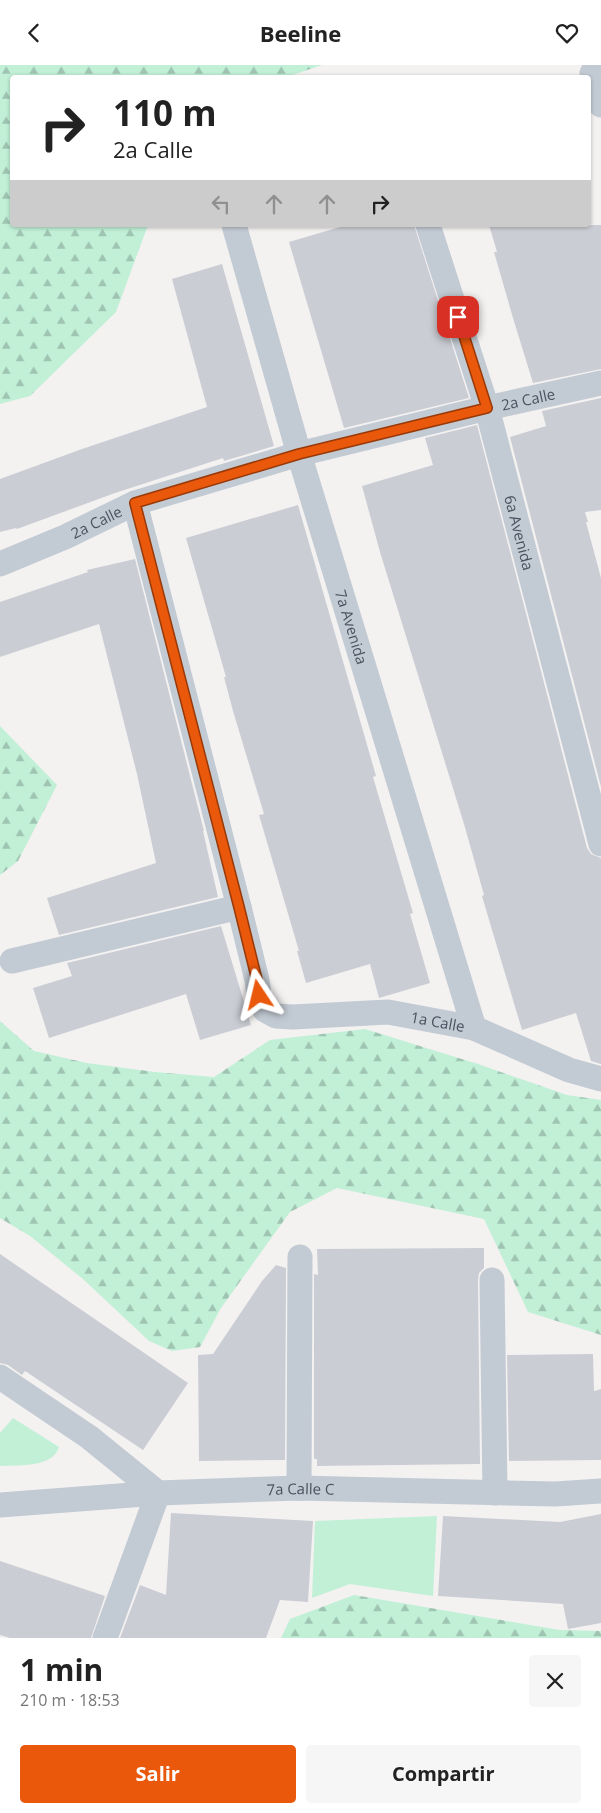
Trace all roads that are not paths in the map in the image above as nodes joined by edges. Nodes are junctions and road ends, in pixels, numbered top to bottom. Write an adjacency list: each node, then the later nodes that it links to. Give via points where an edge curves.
1 (592, 73): 2 (street)
2 (601, 105)
3 (235, 227): 7 (street, 7a Avenida)
4 (429, 227): 6 (street, 6a Avenida)
5 (601, 383): 6 (street, 2a Calle)
6 (487, 408): 7 (street, 2a Calle); 10 (street, 6a Avenida)
7 (299, 454): 8 (street, 2a Calle); 13 (street, 7a Avenida)
8 (135, 503): 9 (street, 2a Calle); 11 (street)
9 (0, 564)
10 (601, 844)
11 (239, 907): 12 (street); 13 (street, 1a Calle, via 259,995 265,1010 276,1016 388,1012)
12 (12, 961)
13 (474, 1028): 14 (street, 1a Calle, via 569,1070)
14 (601, 1079)
15 (300, 1257): 18 (street)
16 (492, 1280): 21 (street)
17 (0, 1377): 20 (street, via 89,1437)
18 (299, 1489): 20 (street, 7a Calle C); 21 (street, 7a Calle C)
19 (601, 1491): 21 (street, 7a Calle C)
20 (158, 1493): 22 (street, 7a Calle C); 23 (street)
21 (495, 1493)
22 (0, 1505)
23 (105, 1638)

